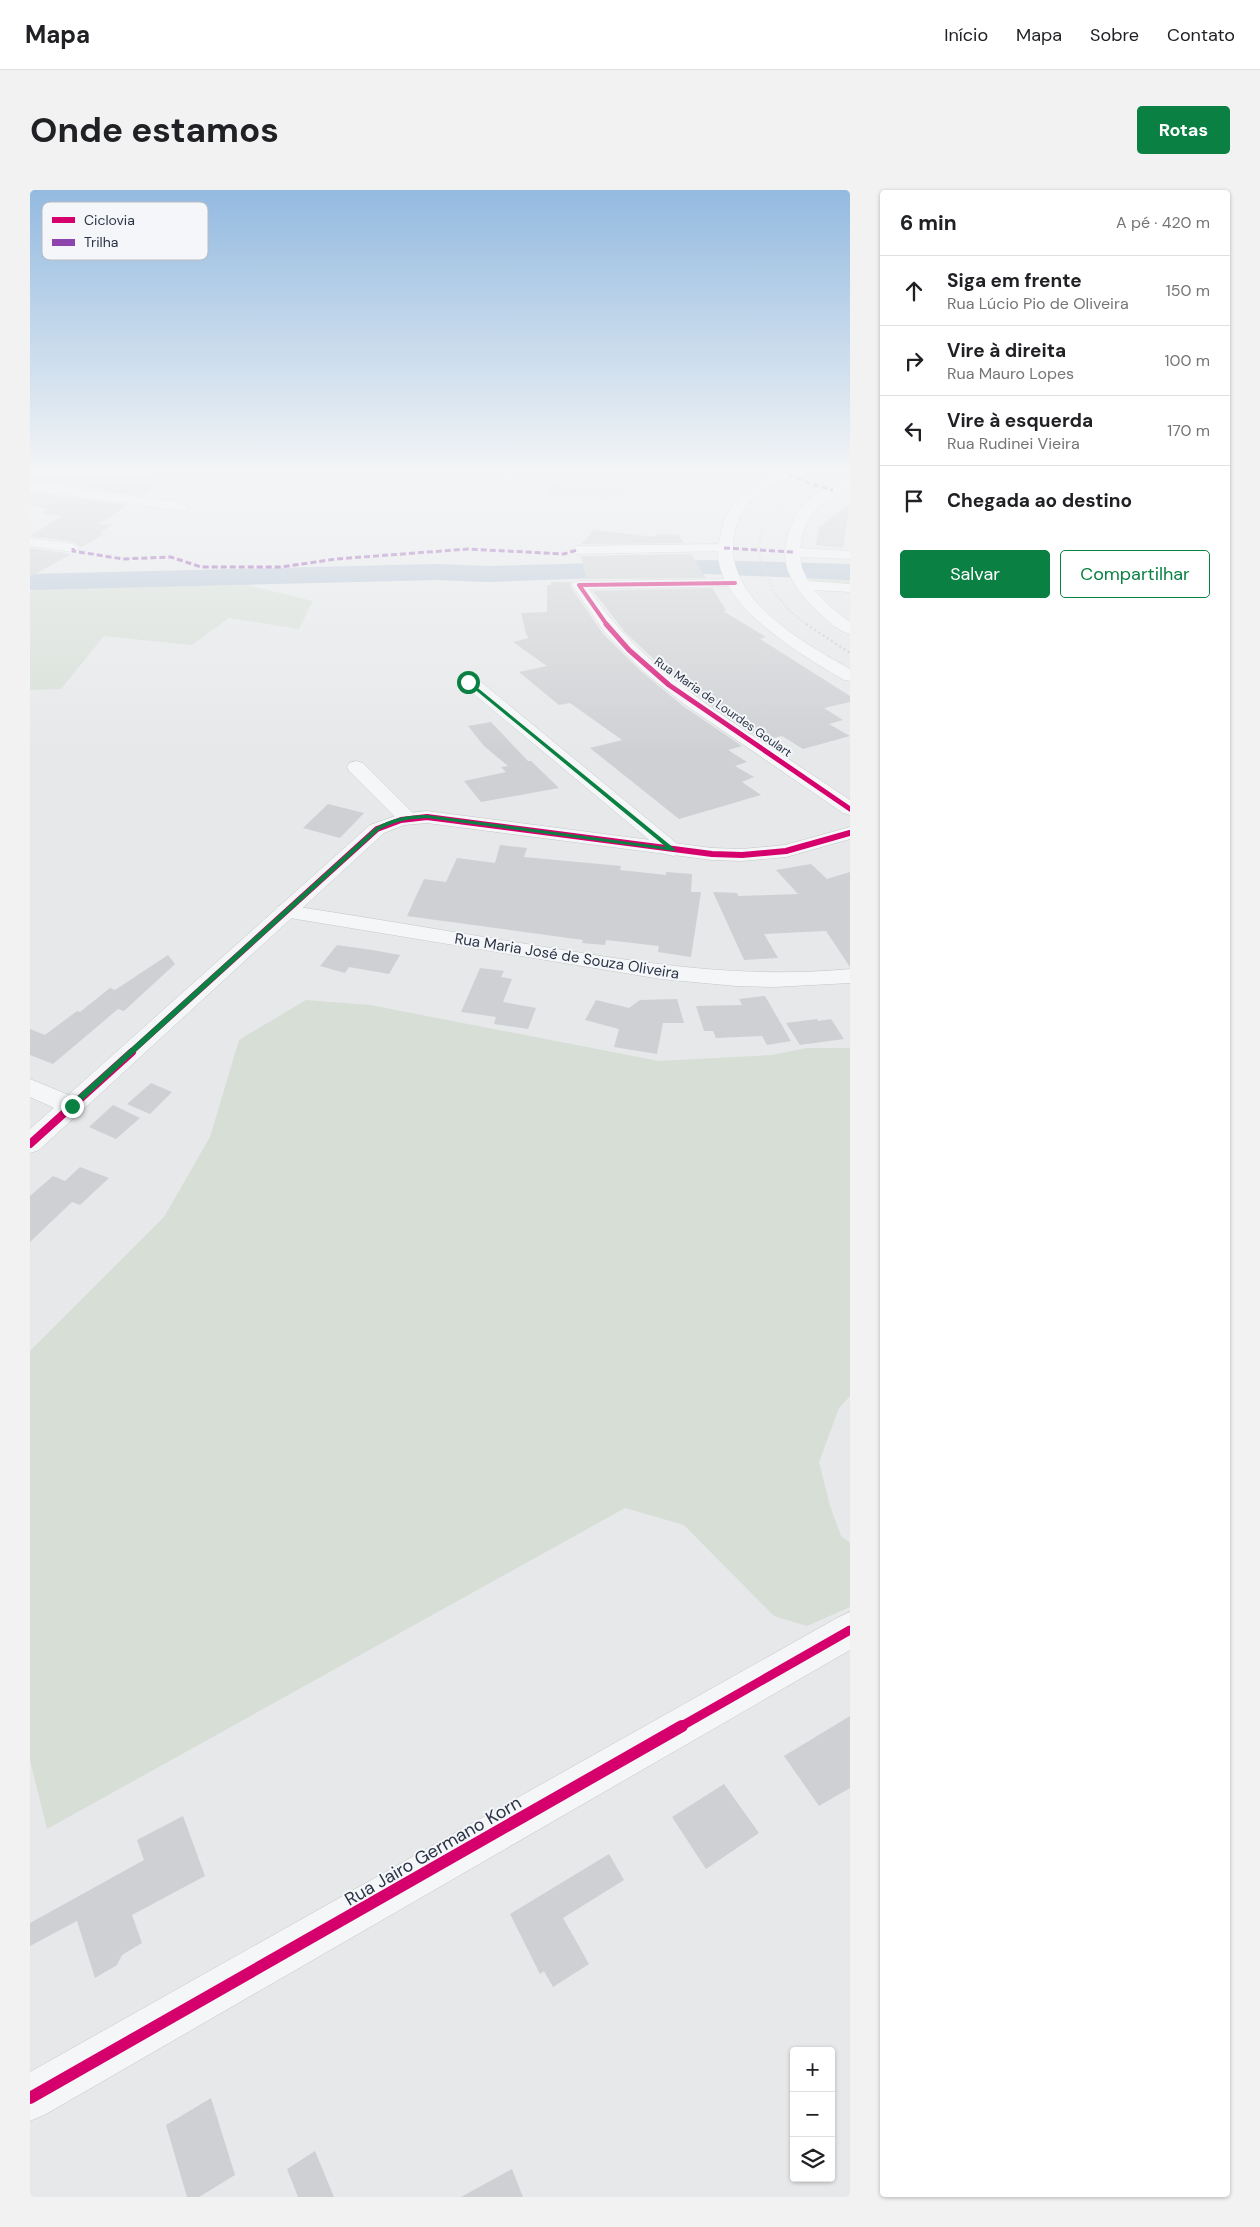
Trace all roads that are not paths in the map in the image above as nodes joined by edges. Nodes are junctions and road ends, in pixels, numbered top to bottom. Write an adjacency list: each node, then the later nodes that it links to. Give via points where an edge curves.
1 (729, 567): 4 (street)
2 (805, 567): 3 (street)
3 (796, 569): 5 (street); 6 (street, via 826,611)
4 (730, 572): 7 (street, via 751,605 778,631); 10 (street, Rua Maria de Lourdes Goulart, via 579,584 605,624 640,663 687,699)
5 (850, 588)
6 (850, 629)
7 (850, 676)
8 (468, 682): 13 (street)
9 (356, 767): 11 (street)
10 (850, 808)
11 (406, 817): 13 (street, via 427,817); 14 (street, via 377,829)
12 (850, 834): 13 (street, via 764,854)
13 (673, 850)
14 (286, 911): 15 (street, Rua Maria José de Souza Oliveira, via 666,973 738,980); 17 (street)
15 (850, 976)
16 (30, 1087): 17 (street)
17 (72, 1106): 18 (street)
18 (30, 1144)
19 (850, 1630): 20 (street, Rua Jairo Germano Korn)
20 (30, 2098)

